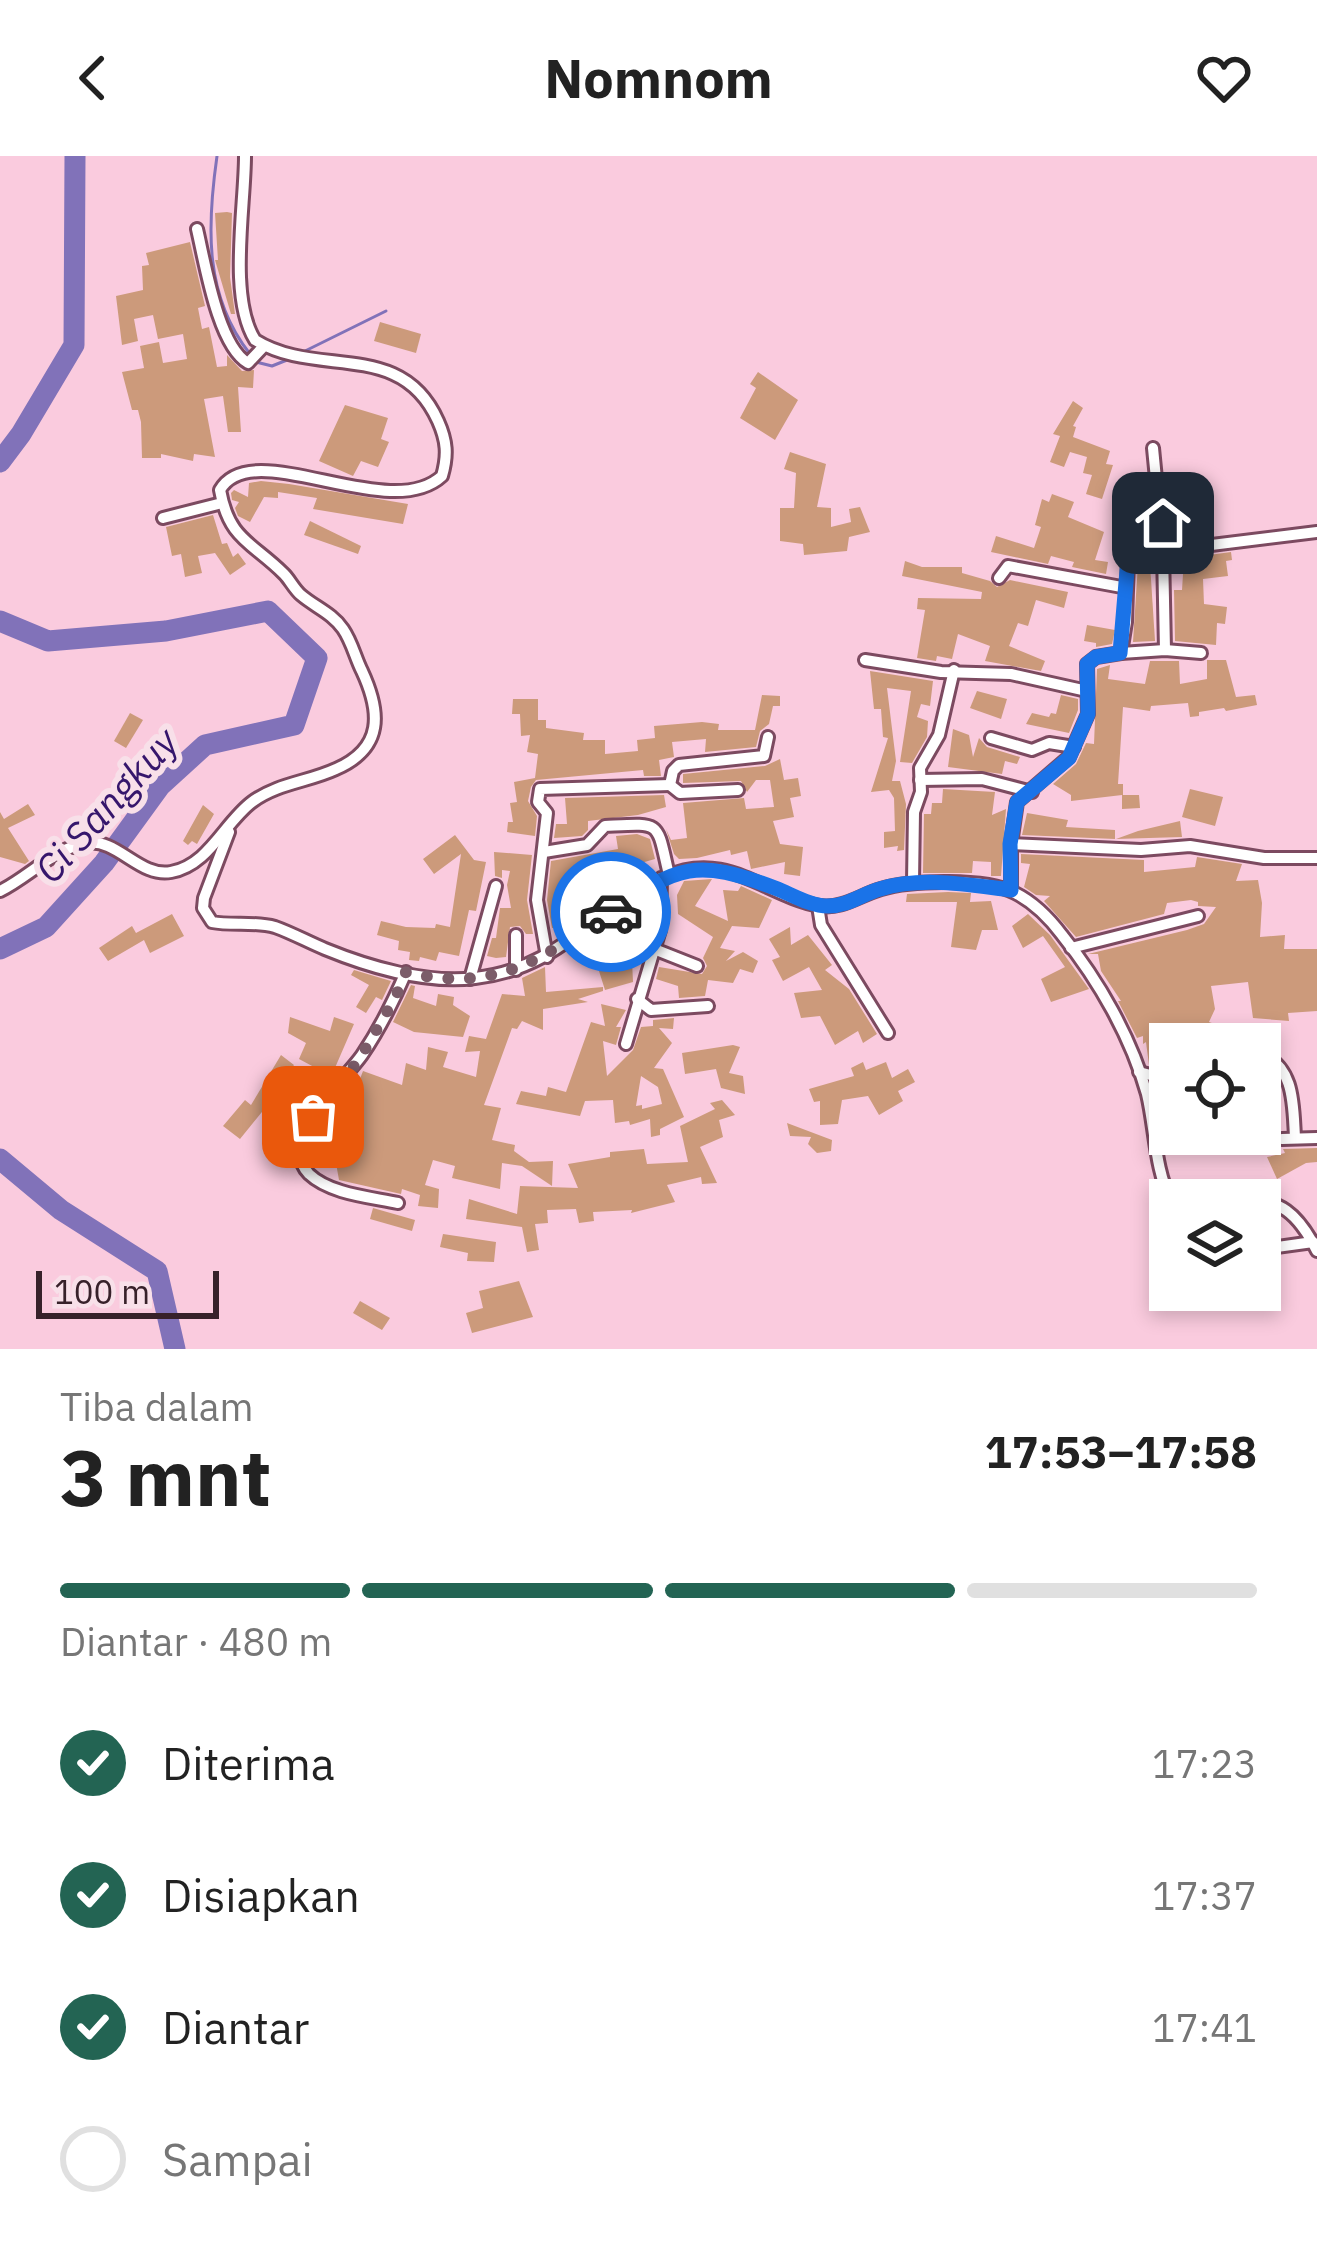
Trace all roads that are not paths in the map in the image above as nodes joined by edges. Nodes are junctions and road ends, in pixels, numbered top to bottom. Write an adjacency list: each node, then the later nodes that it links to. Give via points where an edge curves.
1 (245, 156): 3 (street, via 244,318)
2 (197, 229): 3 (street, via 236,354 244,362)
3 (257, 355): 5 (street, via 284,350 392,371 415,386 447,442 442,476 399,494 243,471 226,480)
4 (1153, 448): 8 (street)
5 (222, 503): 6 (street); 24 (street, via 234,532 339,623 369,684 377,722 346,764 256,799)
6 (163, 518)
7 (1317, 532): 8 (street)
8 (1163, 551): 10 (street, via 1129,556); 11 (street)
9 (999, 578): 10 (street, via 1008,566)
10 (1127, 587): 12 (street)
11 (1165, 650): 12 (street); 13 (street)
12 (1120, 653): 16 (street, via 1091,660)
13 (1201, 653)
14 (865, 660): 15 (street)
15 (954, 670): 16 (street); 20 (street)
16 (1087, 691): 19 (street, via 1088,714)
17 (768, 737): 21 (street, via 764,756 679,765)
18 (991, 738): 19 (street, via 1033,750)
19 (1074, 747): 23 (street)
20 (920, 780): 23 (street, via 982,779); 29 (street)
21 (670, 785): 22 (street, via 680,793); 26 (street, via 540,788)
22 (738, 790)
23 (1032, 793): 25 (street, via 1017,802)
24 (232, 823): 32 (street, via 177,870 157,873 100,842 68,849); 41 (street, via 204,898 212,922 275,927)
25 (1010, 844): 27 (street, via 1190,846); 31 (street)
26 (544, 852): 28 (street, via 586,845 605,826 652,826); 38 (street, via 537,900)
27 (1317, 858)
28 (665, 876): 33 (street, via 716,868); 37 (street); 38 (street)
29 (914, 882): 31 (street); 33 (street)
30 (496, 886): 42 (street)
31 (1011, 890): 36 (street)
32 (0, 891)
33 (818, 905): 45 (street, via 821,925)
34 (1198, 916): 36 (street)
35 (516, 935): 40 (street)
36 (1071, 948): 48 (street, via 1109,1003)
37 (654, 949): 39 (street); 43 (street)
38 (547, 957): 40 (street)
39 (697, 966)
40 (517, 970): 42 (street)
41 (406, 972): 42 (street); 52 (street, via 359,1060 313,1117 300,1156 322,1183)
42 (470, 979)
43 (637, 999): 44 (street, via 651,1010); 46 (street)
44 (708, 1006)
45 (888, 1033)
46 (626, 1044)
47 (1281, 1071): 50 (street, via 1294,1094 1288,1138)
48 (1139, 1072): 49 (street); 51 (street)
49 (1149, 1074)
50 (1317, 1138)
51 (1166, 1179)
52 (398, 1203)
53 (1281, 1206): 54 (street, via 1300,1217)
54 (1315, 1246): 55 (street)
55 (1281, 1248)

